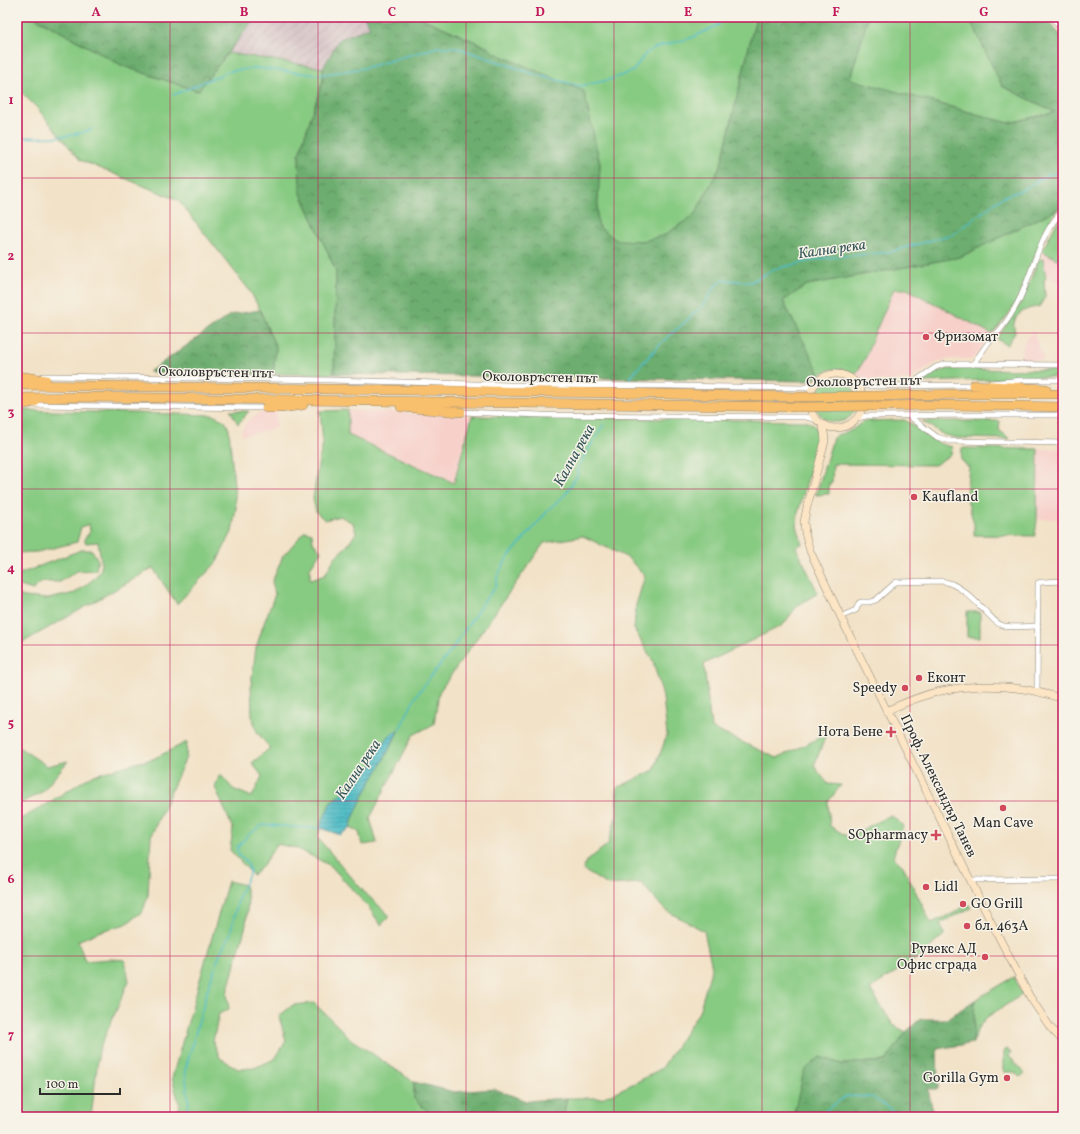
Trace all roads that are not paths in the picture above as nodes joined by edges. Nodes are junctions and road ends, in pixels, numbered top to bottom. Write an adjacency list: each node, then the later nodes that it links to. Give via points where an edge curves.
1 (1051, 17): 2 (street)
2 (1063, 29)
3 (1063, 211): 4 (street, via 1053,221 1045,237 1019,301 999,332 992,337)
4 (973, 364): 5 (street); 15 (street, via 945,364)
5 (1063, 365)
6 (17, 376): 11 (street, Околовръстен път, via 331,380); 14 (highway)
7 (1063, 380): 13 (street, via 1023,380)
8 (818, 381): 9 (street, via 836,374 850,378); 12 (street, Околовръстен път, via 803,388); 29 (street, via 810,397 810,409)
9 (857, 384): 15 (street); 28 (street, via 862,392 863,401)
10 (17, 385): 14 (highway, Околовръстен път)
11 (484, 385): 12 (street, Околовръстен път); 16 (highway)
12 (527, 385): 18 (highway)
13 (973, 385): 15 (street); 17 (highway)
14 (91, 386): 16 (highway, Околовръстен път)
15 (906, 386)
16 (454, 390): 18 (highway, Околовръстен път)
17 (1063, 391)
18 (554, 392): 19 (highway, Околовръстен път, bridge, via 798,397)
19 (1063, 394)
20 (328, 401): 21 (highway, Околовръстен път); 22 (highway, Околовръстен път, via 90,396); 24 (highway)
21 (373, 401): 23 (highway, Околовръстен път, bridge, via 798,407); 25 (highway, via 399,407)
22 (18, 402): 24 (street, Околовръстен път)
23 (1063, 407)
24 (266, 408)
25 (461, 412): 29 (street, via 806,417)
26 (1063, 415): 27 (street)
27 (908, 416): 28 (street); 32 (street, via 943,440)
28 (858, 418): 30 (street, via 851,424)
29 (819, 422): 30 (street); 31 (street, Проф. Александър Танев)
30 (837, 428): 31 (street, Проф. Александър Танев)
31 (825, 441): 34 (street, Проф. Александър Танев, via 804,522 810,552)
32 (1063, 443)
33 (1063, 581): 35 (street, via 1038,584)
34 (840, 617): 35 (street, via 856,610 862,602 876,600 896,582 942,581 957,586 998,624); 38 (street, Проф. Александър Танев)
35 (1038, 626): 36 (street)
36 (1037, 691): 37 (street); 38 (street, via 1001,686 958,688 926,695)
37 (1063, 699)
38 (886, 711): 40 (street, Проф. Александър Танев)
39 (1063, 879): 40 (street)
40 (970, 880): 41 (street, Проф. Александър Танев, via 1030,997)
41 (1063, 1041)

